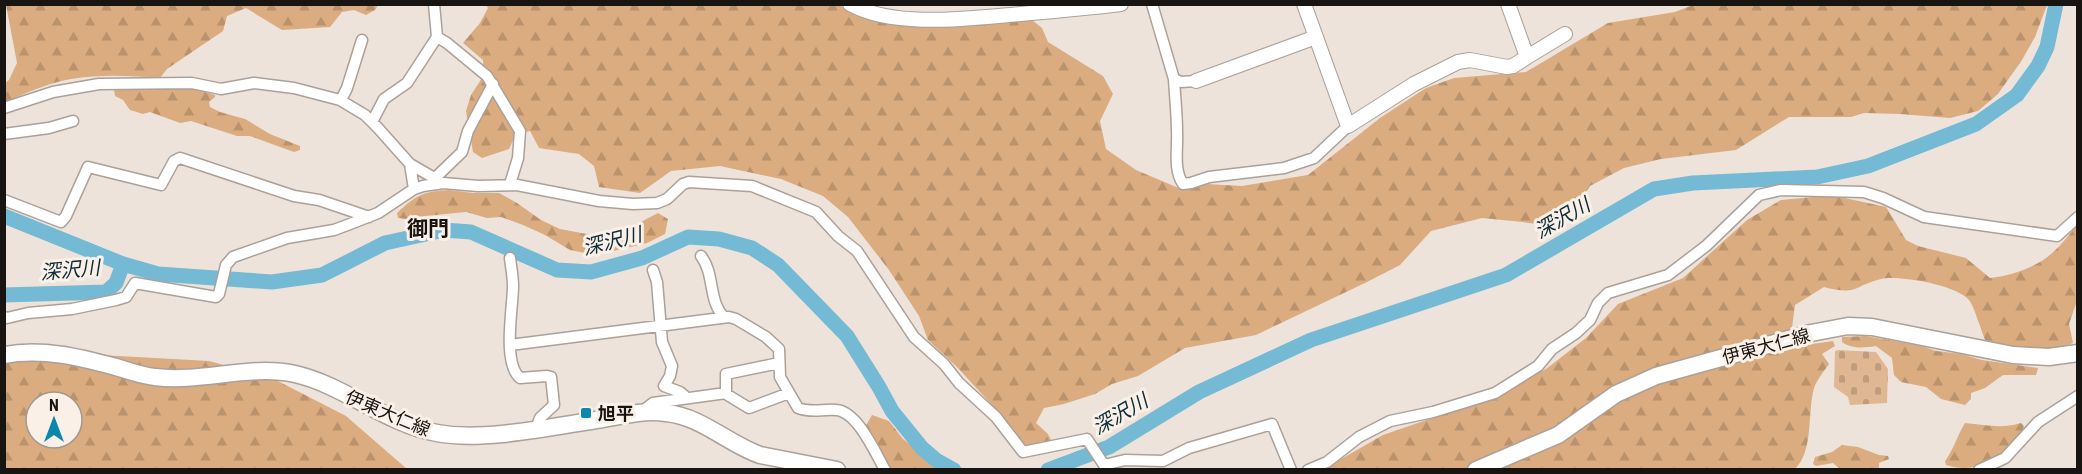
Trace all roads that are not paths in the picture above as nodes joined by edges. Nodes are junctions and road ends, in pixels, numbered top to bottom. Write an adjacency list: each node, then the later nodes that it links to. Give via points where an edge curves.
1 (434, 4): 8 (street)
2 (850, 4): 3 (street, via 919,20)
3 (1121, 4)
4 (1152, 4): 12 (street)
5 (1304, 4): 9 (street)
6 (1508, 4): 11 (street)
7 (1565, 34): 11 (street)
8 (437, 37): 14 (street, via 472,62); 18 (street, via 407,83 384,99)
9 (1316, 37): 13 (street); 19 (street)
10 (362, 40): 15 (street)
11 (1527, 57): 19 (street, via 1507,67 1470,60 1458,62)
12 (1173, 79): 13 (street); 19 (street, via 1176,152 1183,184 1284,168 1314,158)
13 (1196, 81)
14 (493, 84): 22 (street, via 468,131 462,152); 23 (street, via 520,131 518,158)
15 (341, 100): 16 (street, via 262,84 215,89 192,83 119,83 53,92); 18 (street)
16 (4, 108)
17 (73, 121): 20 (street)
18 (372, 122): 21 (street)
19 (1348, 126)
20 (4, 134)
21 (410, 164): 22 (street); 24 (street)
22 (436, 181): 23 (street, via 478,186); 24 (street)
23 (510, 184): 46 (street, via 633,204 657,203 689,182 752,186 816,212 857,251 914,337 996,417 1023,452 1089,440 1104,465 1125,460 1162,461 1189,448 1272,424)
24 (414, 189): 26 (street)
25 (4, 200): 26 (street, via 61,222 88,168 161,185 174,160 180,158)
26 (369, 217): 32 (street, via 233,257 226,265 216,297 135,283 126,297 116,300)
27 (2078, 217): 47 (street, via 2057,236 1924,217 1864,192 1781,190 1758,195 1706,246 1668,275 1608,293 1576,333 1552,348 1538,366 1495,393 1390,422)
28 (701, 256): 31 (street, via 717,307)
29 (510, 258): 34 (street, via 514,283)
30 (653, 270): 33 (street)
31 (724, 317): 33 (street); 37 (street, via 736,319 774,343 781,352)
32 (5, 319)
33 (660, 326): 34 (street); 41 (street, via 672,366 664,386)
34 (510, 345): 43 (street, via 518,376 551,377 554,405 540,418)
35 (2078, 353): 48 (main road, 伊東大仁線, via 2049,357 2013,355 1858,326 1811,333 1656,376 1601,404 1558,435)
36 (4, 355): 43 (main road, 伊東大仁線, via 57,354 166,378 261,372 295,374 435,433 465,436)
37 (779, 363): 38 (street, via 726,374); 39 (street, via 780,377)
38 (726, 393): 39 (street, via 749,408); 41 (street)
39 (789, 393): 45 (street, via 801,409 835,410 850,415)
40 (2078, 396): 49 (street, via 2038,422 2005,458)
41 (687, 398): 42 (street, via 652,403)
42 (640, 413): 43 (main road, 伊東大仁線); 44 (main road, 伊東大仁線, via 680,416 760,455)
43 (536, 429)
44 (837, 470)
45 (885, 470)
46 (1291, 470)
47 (1308, 470)
48 (1476, 470)
49 (1978, 470)

